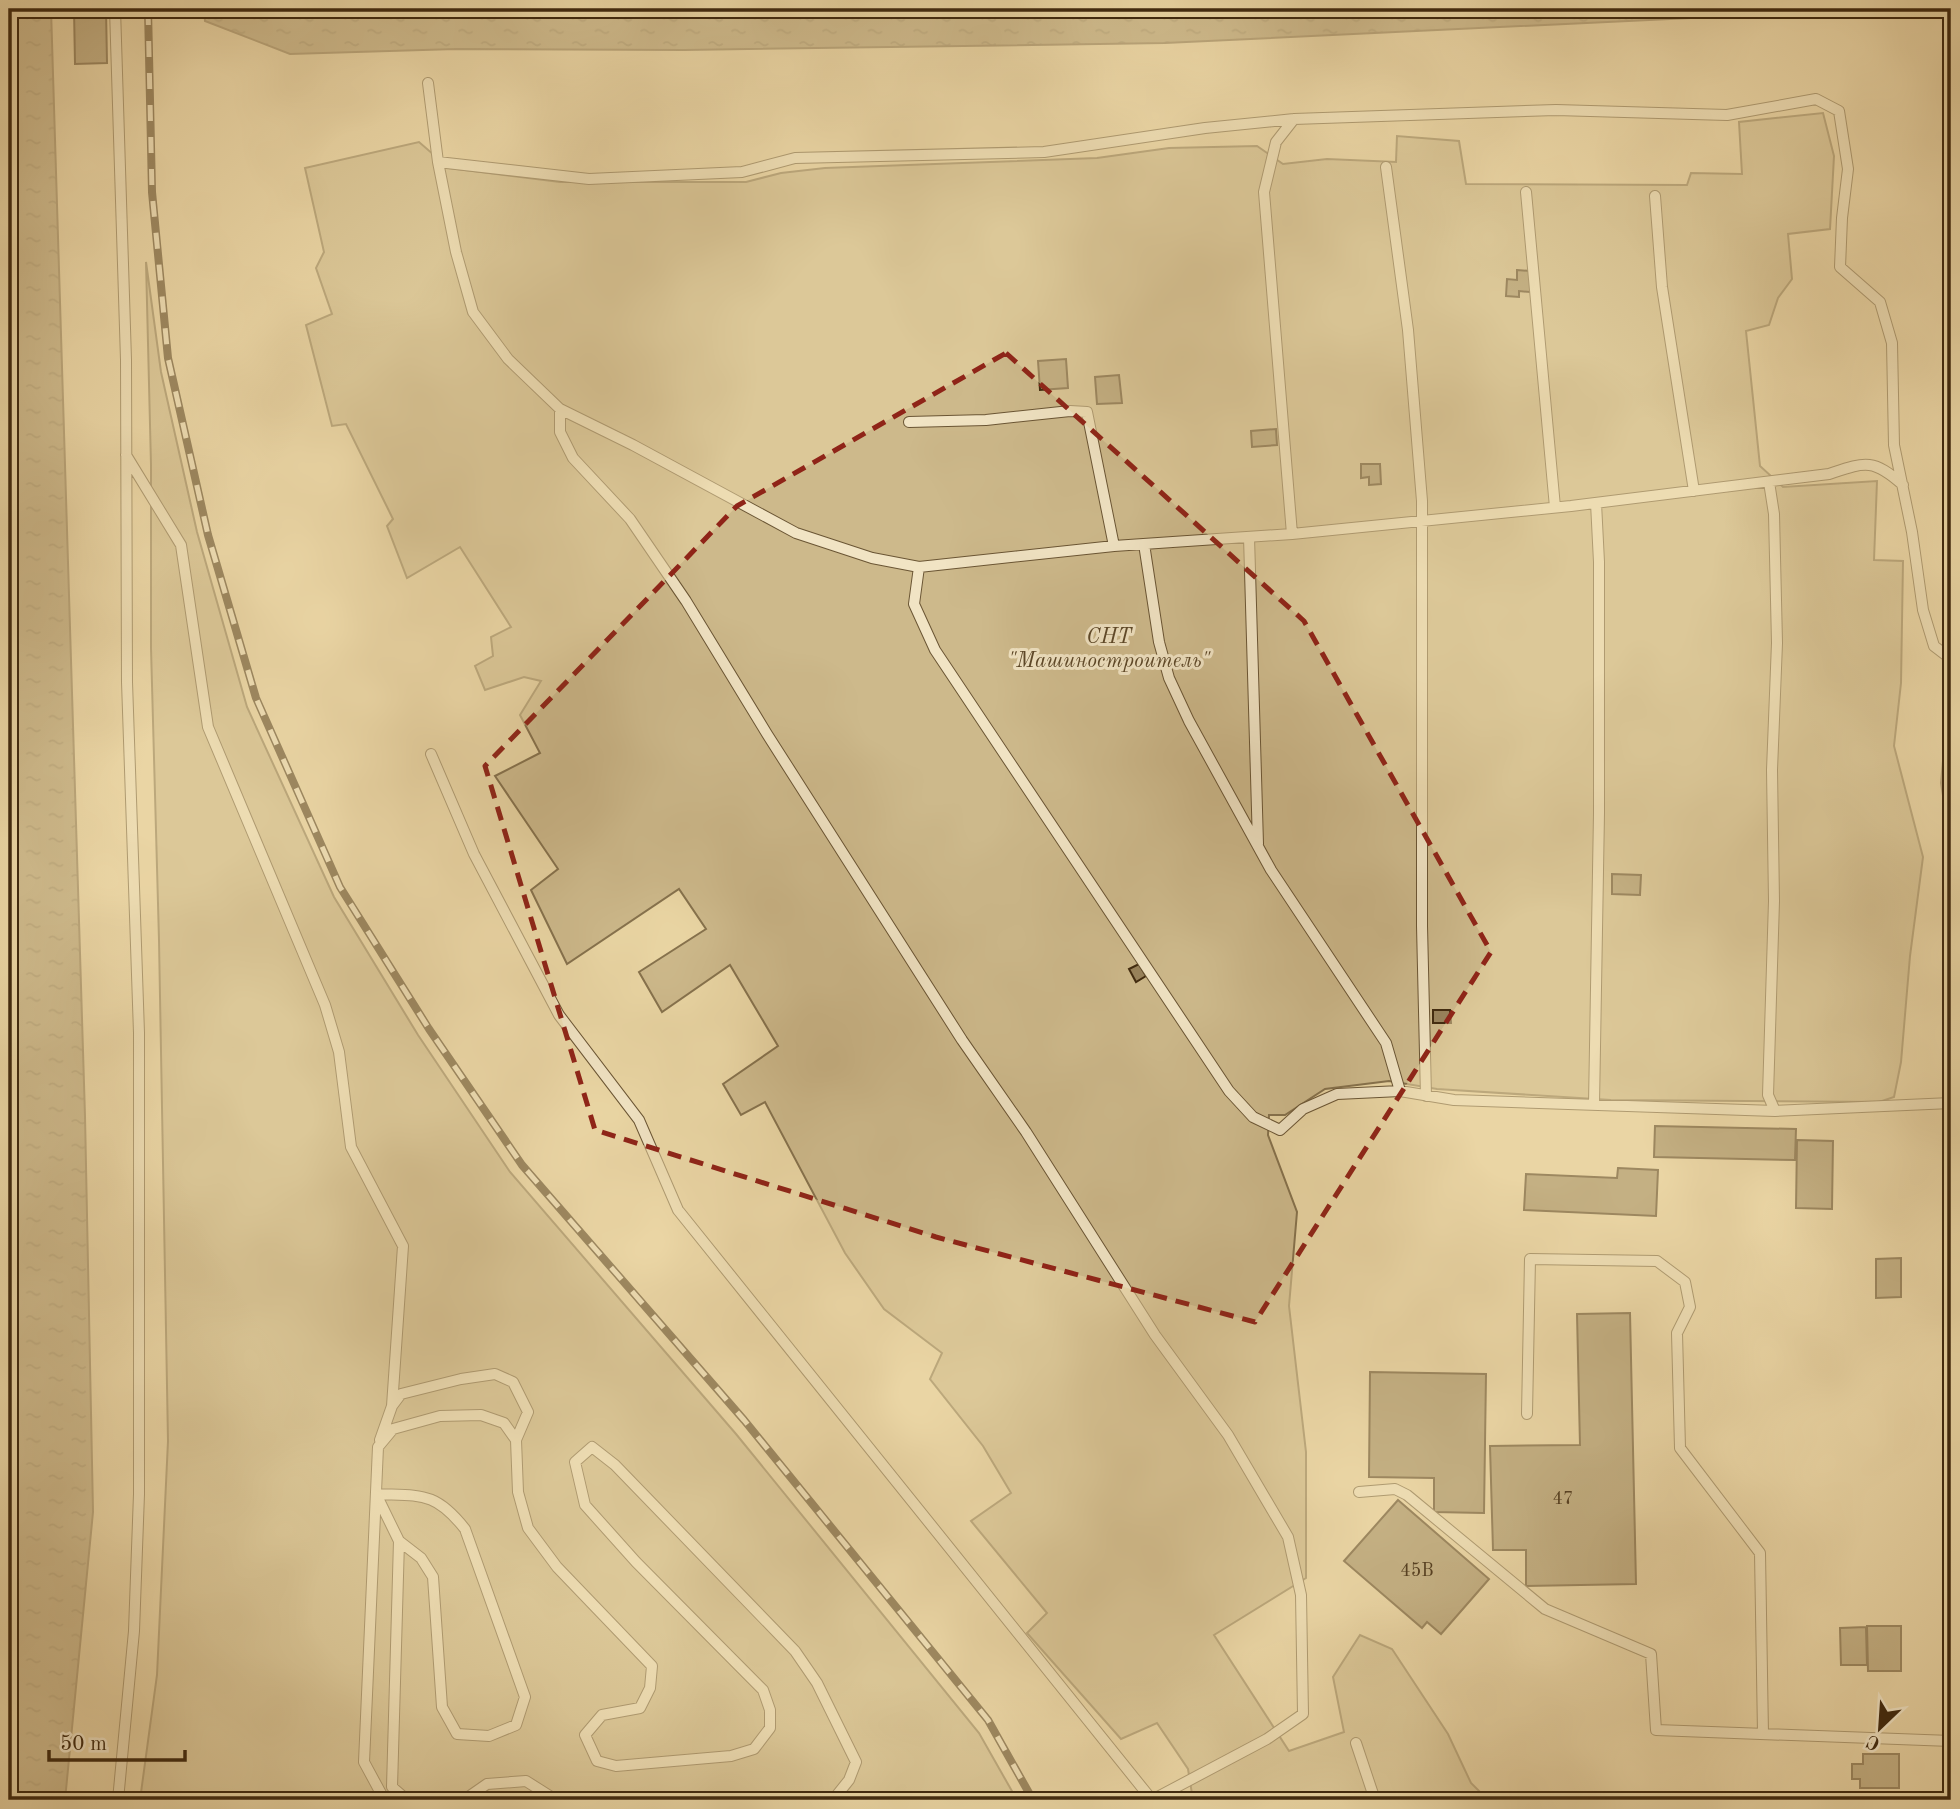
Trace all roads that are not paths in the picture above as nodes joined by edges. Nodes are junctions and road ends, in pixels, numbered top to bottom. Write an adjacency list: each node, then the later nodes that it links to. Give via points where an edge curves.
1 (114, 9): 10 (lane)
2 (428, 83): 4 (lane)
3 (1294, 119): 4 (lane, via 1044,152 795,158 742,172 589,178); 12 (lane, via 1556,110 1727,115 1816,99 1839,111 1848,169 1840,267 1880,302 1892,343 1894,445); 17 (lane, via 1276,142 1264,192)
4 (438, 162): 8 (lane, via 473,312 508,359)
5 (1386, 167): 16 (lane, via 1408,330)
6 (1526, 192): 15 (lane)
7 (1655, 196): 13 (lane, via 1662,287)
8 (560, 409): 21 (lane, via 796,533 872,558); 48 (lane, via 560,432 573,458 630,519 686,601 962,1040 1154,1335 1228,1435 1287,1537 1301,1595 1303,1714 1267,1739)
9 (909, 422): 20 (lane, via 1087,412)
10 (126, 454): 32 (lane, via 181,545 208,727 326,1005 339,1052 351,1147 403,1246); 42 (lane, via 127,682 139,1033 139,1494 134,1631)
11 (1769, 482): 12 (lane, via 1829,474 1860,464 1884,468); 13 (lane); 31 (lane, via 1777,643 1768,1095)
12 (1904, 486): 22 (lane, via 1923,610 1934,646)
13 (1694, 491): 14 (lane)
14 (1596, 503): 15 (lane); 30 (lane, via 1599,813)
15 (1555, 507): 16 (lane)
16 (1421, 521): 17 (lane); 28 (lane)
17 (1292, 534): 18 (lane)
18 (1249, 537): 19 (lane); 24 (lane)
19 (1144, 544): 20 (lane); 24 (lane, via 1169,678)
20 (1114, 546): 21 (lane)
21 (919, 567): 27 (lane, via 914,604 935,650 1229,1091 1253,1117 1280,1130 1303,1110 1337,1094)
22 (1951, 659)
23 (431, 754): 48 (lane, via 474,854 559,1015 639,1120 678,1210)
24 (1258, 846): 27 (lane, via 1386,1044)
25 (1951, 1034): 26 (lane)
26 (1951, 1068)
27 (1400, 1091): 28 (lane)
28 (1426, 1096): 30 (lane)
29 (1951, 1103): 31 (lane)
30 (1594, 1105): 31 (lane)
31 (1774, 1111)
32 (392, 1406): 34 (lane, via 401,1394 495,1374 513,1382 528,1412); 35 (lane)
33 (1527, 1413): 39 (lane, via 1530,1259 1657,1261 1685,1282 1690,1307 1677,1333 1680,1448 1760,1553)
34 (516, 1440): 35 (lane, via 504,1423 481,1415 440,1416 393,1429); 47 (lane, via 518,1492 528,1528 557,1567 652,1666 640,1708 602,1715 585,1735 597,1761 616,1766 731,1756 754,1749 770,1728 770,1710 763,1690 585,1505 575,1462 592,1447 615,1465 810,1672 856,1762)
35 (378, 1447): 37 (lane)
36 (1359, 1492): 39 (lane, via 1395,1489 1407,1495 1545,1609 1651,1654 1656,1730)
37 (376, 1494): 38 (lane); 38 (lane, via 430,1497 466,1529 525,1697 516,1725 489,1736 457,1734 442,1707 433,1577 421,1558); 43 (lane, via 364,1762)
38 (398, 1541): 44 (lane, via 392,1787)
39 (1763, 1734): 40 (lane)
40 (1951, 1741)
41 (1356, 1743): 49 (lane)
42 (118, 1800)
43 (388, 1800)
44 (407, 1800)
45 (464, 1800): 46 (lane, via 487,1784 526,1781)
46 (556, 1800)
47 (833, 1800)
48 (1152, 1800)
49 (1375, 1800)

